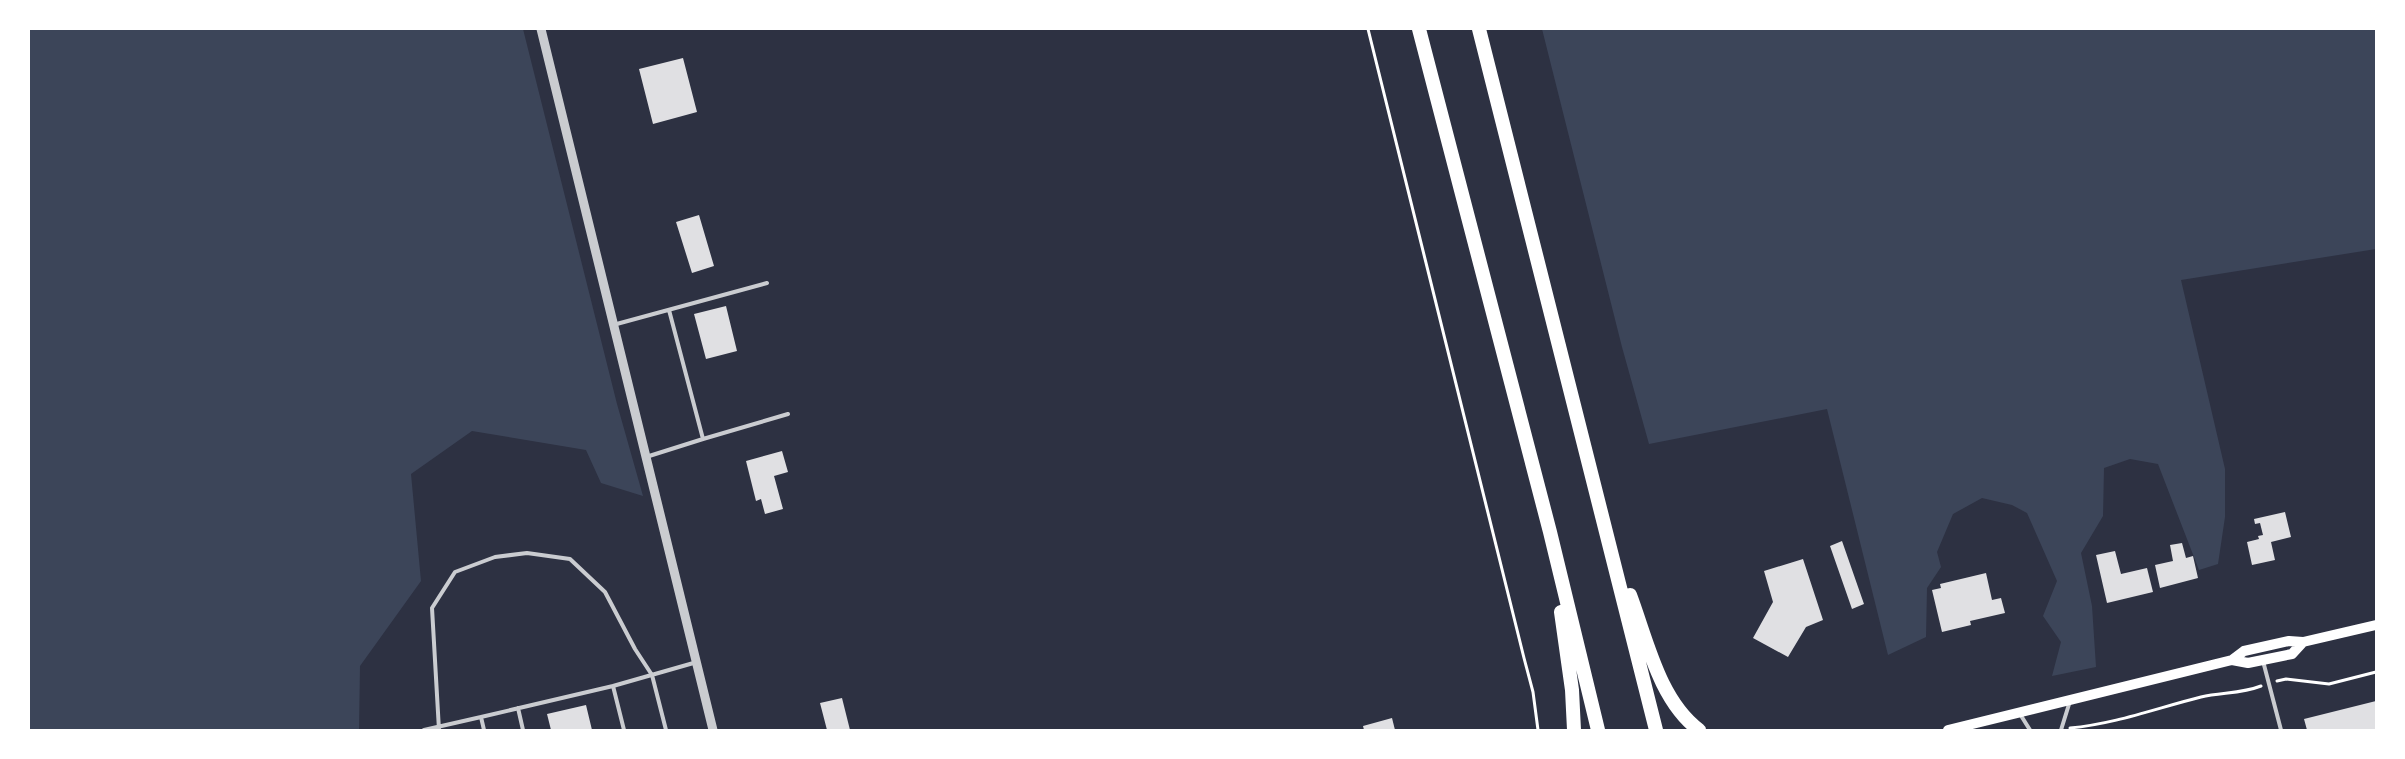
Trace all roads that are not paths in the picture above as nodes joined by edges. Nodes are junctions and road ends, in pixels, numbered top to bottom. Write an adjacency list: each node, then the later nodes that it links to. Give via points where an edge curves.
1 (541, 29): 6 (street)
2 (1419, 29): 11 (highway)
3 (1478, 29): 10 (highway)
4 (767, 283): 5 (lane)
5 (670, 310): 6 (lane); 8 (lane)
6 (613, 325): 9 (street)
7 (788, 414): 8 (lane)
8 (703, 439): 9 (lane)
9 (646, 457): 16 (street)
10 (1604, 525): 32 (highway); 33 (highway, via 1667,690 1678,709)
11 (1550, 532): 30 (highway, via 1572,690); 31 (highway)
12 (2376, 625): 13 (main road)
13 (2303, 642): 14 (main road, via 2289,641 2244,651); 15 (main road, via 2292,654)
14 (2232, 660): 15 (main road); 19 (main road)
15 (2263, 661): 37 (lane)
16 (696, 662): 17 (lane); 29 (street)
17 (652, 675): 18 (lane); 23 (lane, via 605,592 570,559 527,553 495,557 455,572 432,608); 28 (lane)
18 (613, 686): 20 (lane); 27 (lane)
19 (2070, 701): 21 (main road); 36 (lane)
20 (518, 708): 22 (lane); 26 (lane)
21 (2019, 712): 34 (main road); 35 (lane)
22 (481, 717): 23 (lane); 25 (lane)
23 (438, 729): 24 (lane)
24 (424, 730)
25 (484, 730)
26 (523, 730)
27 (624, 730)
28 (666, 730)
29 (713, 730)
30 (1574, 730)
31 (1598, 730)
32 (1656, 730)
33 (1699, 730)
34 (1948, 730)
35 (2030, 730)
36 (2061, 730)
37 (2281, 730)

